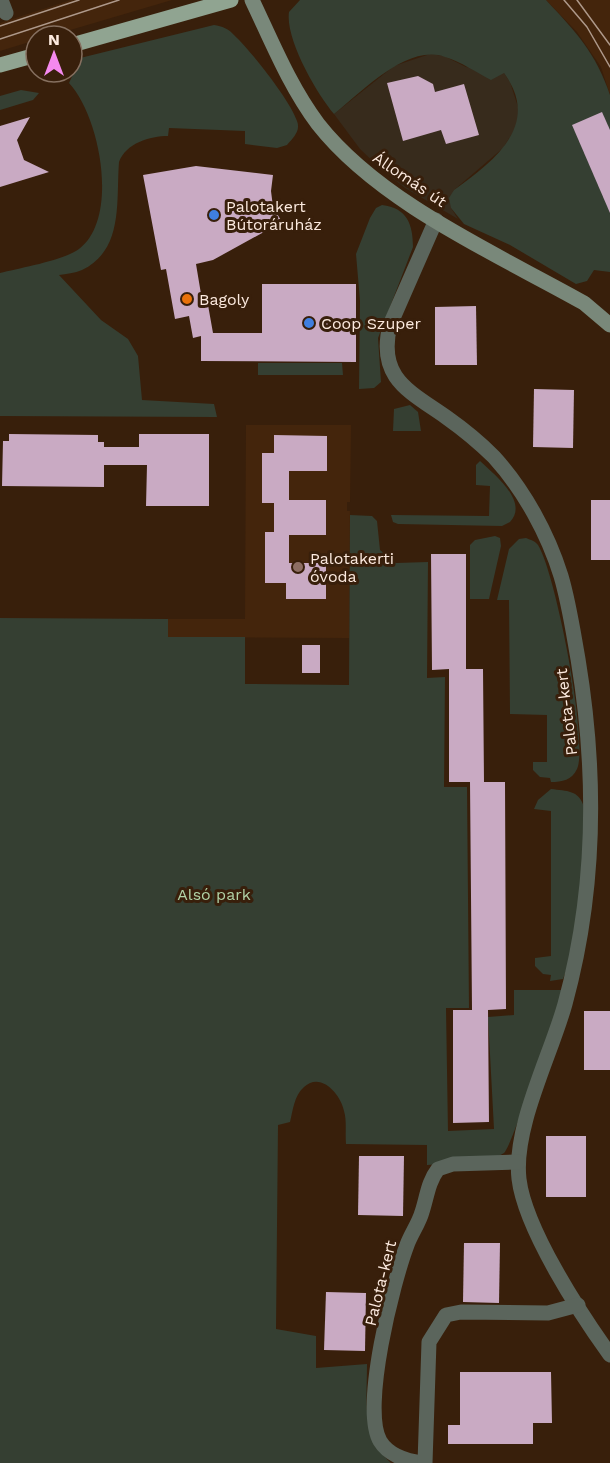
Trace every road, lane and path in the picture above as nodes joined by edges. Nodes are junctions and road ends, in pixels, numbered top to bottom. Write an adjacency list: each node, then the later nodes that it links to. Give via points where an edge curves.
1 (203, 0): 4 (main road)
2 (231, 0): 4 (main road)
3 (252, 0): 8 (main road, Állomás út, via 291,81 336,146 380,184)
4 (142, 25): 5 (main road)
5 (84, 42)
6 (24, 58): 7 (main road)
7 (0, 65)
8 (436, 220): 9 (main road, Állomás út, via 584,303); 10 (street, Palota-kert, via 390,325 389,364 408,392 475,438 496,460 538,521 568,601 585,704 591,818 583,929 564,1007 522,1135)
9 (610, 325)
10 (518, 1162): 11 (street, Palota-kert, via 520,1183 540,1239); 13 (street, Palota-kert, via 453,1164 438,1169 399,1268 374,1392 374,1424 381,1442 393,1455)
11 (578, 1305): 12 (street, Palota-kert); 13 (street, Palota-kert, via 548,1313 446,1315 429,1342)
12 (610, 1355)
13 (424, 1463)

